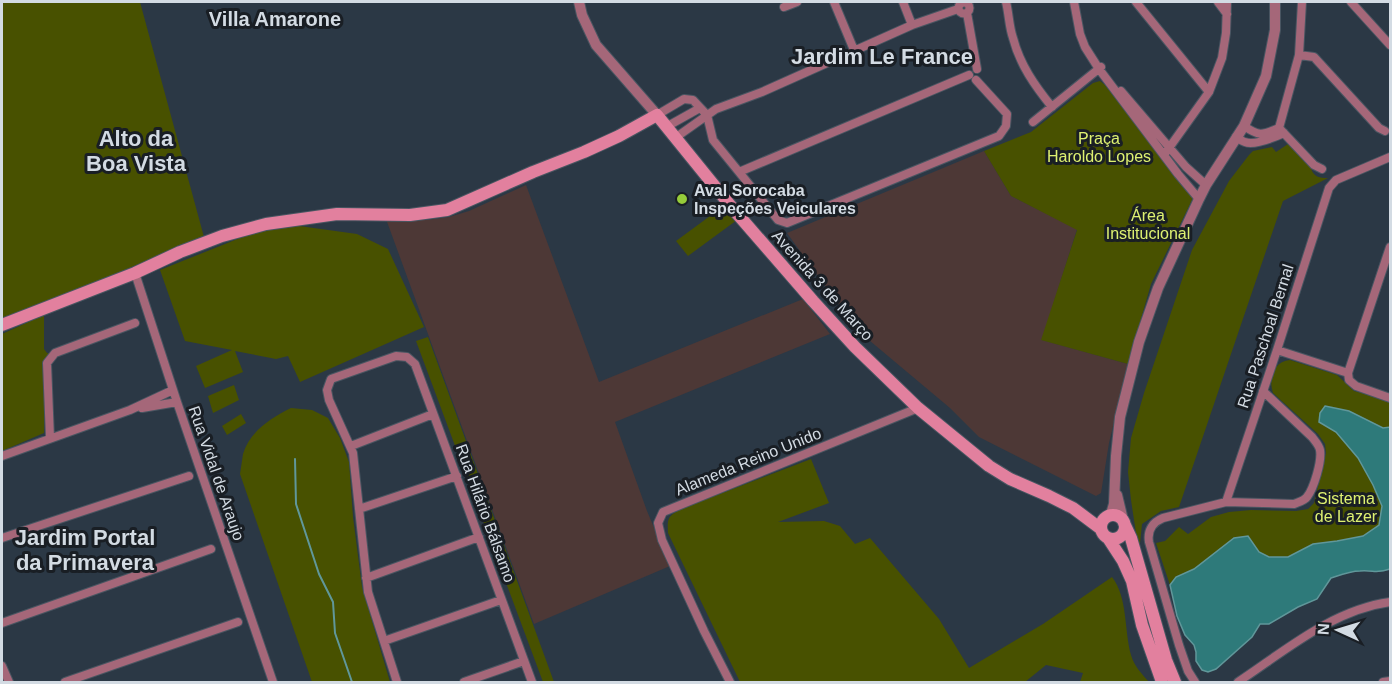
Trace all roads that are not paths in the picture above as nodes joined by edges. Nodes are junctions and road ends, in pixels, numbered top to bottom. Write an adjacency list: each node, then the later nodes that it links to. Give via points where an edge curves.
1 (579, 2): 26 (street, Avenida 3 de Março, via 596,45)
2 (797, 2): 14 (street)
3 (834, 2): 19 (street)
4 (903, 2): 17 (street)
5 (966, 2): 15 (street, via 969,8)
6 (1006, 2): 24 (street, via 1012,38 1020,57 1030,79)
7 (1074, 2): 21 (street, via 1080,34)
8 (1136, 2): 23 (street)
9 (1218, 2): 16 (street)
10 (1227, 2): 16 (street)
11 (1275, 2): 29 (street, via 1275,30 1266,76)
12 (1302, 2): 20 (street)
13 (1351, 2): 18 (street)
14 (784, 7)
15 (962, 11): 17 (street); 22 (street, via 977,69 971,70)
16 (1227, 14): 23 (street, via 1222,58)
17 (912, 25): 19 (street)
18 (1390, 45)
19 (854, 50): 27 (street)
20 (1299, 55): 31 (street); 32 (street, via 1314,57)
21 (1098, 66): 24 (street); 35 (street)
22 (973, 78): 38 (street); 38 (street, via 1007,114 1006,126 999,136 787,223 778,220)
23 (1209, 92): 35 (street)
24 (1052, 107): 28 (street)
25 (700, 108): 26 (street, via 693,100 684,99); 27 (street); 30 (street)
26 (657, 115): 30 (main road, Avenida 3 de Março); 42 (main road, via 584,152 447,210 410,215 337,214 266,224 222,236)
27 (707, 115): 34 (street); 38 (street, via 713,140)
28 (1033, 122)
29 (1244, 126): 31 (street, via 1262,135); 33 (street)
30 (666, 127): 34 (main road, Avenida 3 de Março)
31 (1281, 130): 33 (street, via 1266,140 1251,143); 37 (street)
32 (1385, 130)
33 (1236, 137): 39 (street)
34 (675, 138): 51 (main road, Avenida 3 de Março, via 813,301)
35 (1166, 151): 39 (street); 40 (street)
36 (1390, 157): 45 (street, Rua Paschoal Bernal, via 1336,180 1329,188)
37 (1322, 169)
38 (739, 172)
39 (1206, 185): 40 (street)
40 (1199, 200): 61 (street, via 1158,288 1139,342 1120,417)
41 (1390, 247): 46 (street)
42 (135, 273): 44 (main road); 47 (street, Rua Vidal de Araujo)
43 (135, 323): 54 (street, via 55,353 47,363)
44 (2, 325)
45 (1277, 350): 46 (street); 48 (street, Rua Paschoal Bernal)
46 (1348, 373): 49 (street, via 1356,386)
47 (173, 390): 50 (street, Rua Vidal de Araujo); 52 (street)
48 (1263, 391): 59 (street, Rua Paschoal Bernal); 59 (street, via 1317,444 1320,458 1315,478 1302,502)
49 (1390, 398)
50 (177, 402): 52 (street); 76 (street, Rua Vidal de Araujo)
51 (918, 408): 61 (main road, Avenida 3 de Março, via 989,466); 80 (street, Alameda Reino Unido, via 663,512 658,523 662,540)
52 (130, 410): 54 (street)
53 (433, 414): 55 (street); 55 (street, Rua Hilário Bálsamo, via 415,364 407,357 396,356 331,379 329,400); 58 (street, Rua Hilário Bálsamo)
54 (50, 438): 56 (street)
55 (351, 446): 60 (street)
56 (2, 456)
57 (189, 476): 63 (street)
58 (457, 476): 60 (street); 62 (street, Rua Hilário Bálsamo)
59 (1226, 502): 83 (street, via 1160,519 1149,532 1179,645)
60 (359, 509): 65 (street)
61 (1112, 523): 81 (main road); 82 (main road, via 1131,538)
62 (479, 537): 65 (street); 66 (street, Rua Hilário Bálsamo)
63 (2, 538)
64 (211, 549): 69 (street)
65 (366, 578): 70 (street)
66 (501, 600): 70 (street); 71 (street, Rua Hilário Bálsamo)
67 (1390, 602): 84 (street, via 1350,613 1321,627)
68 (238, 622): 75 (street)
69 (2, 623)
70 (384, 641): 77 (street)
71 (524, 661): 78 (street); 79 (street, Rua Hilário Bálsamo)
72 (2, 666): 74 (street)
73 (1390, 681): 85 (street)
74 (9, 682)
75 (65, 682)
76 (273, 682)
77 (397, 682)
78 (464, 682)
79 (532, 682)
80 (730, 682)
81 (1162, 682)
82 (1175, 682)
83 (1195, 682)
84 (1238, 682)
85 (1383, 682)

